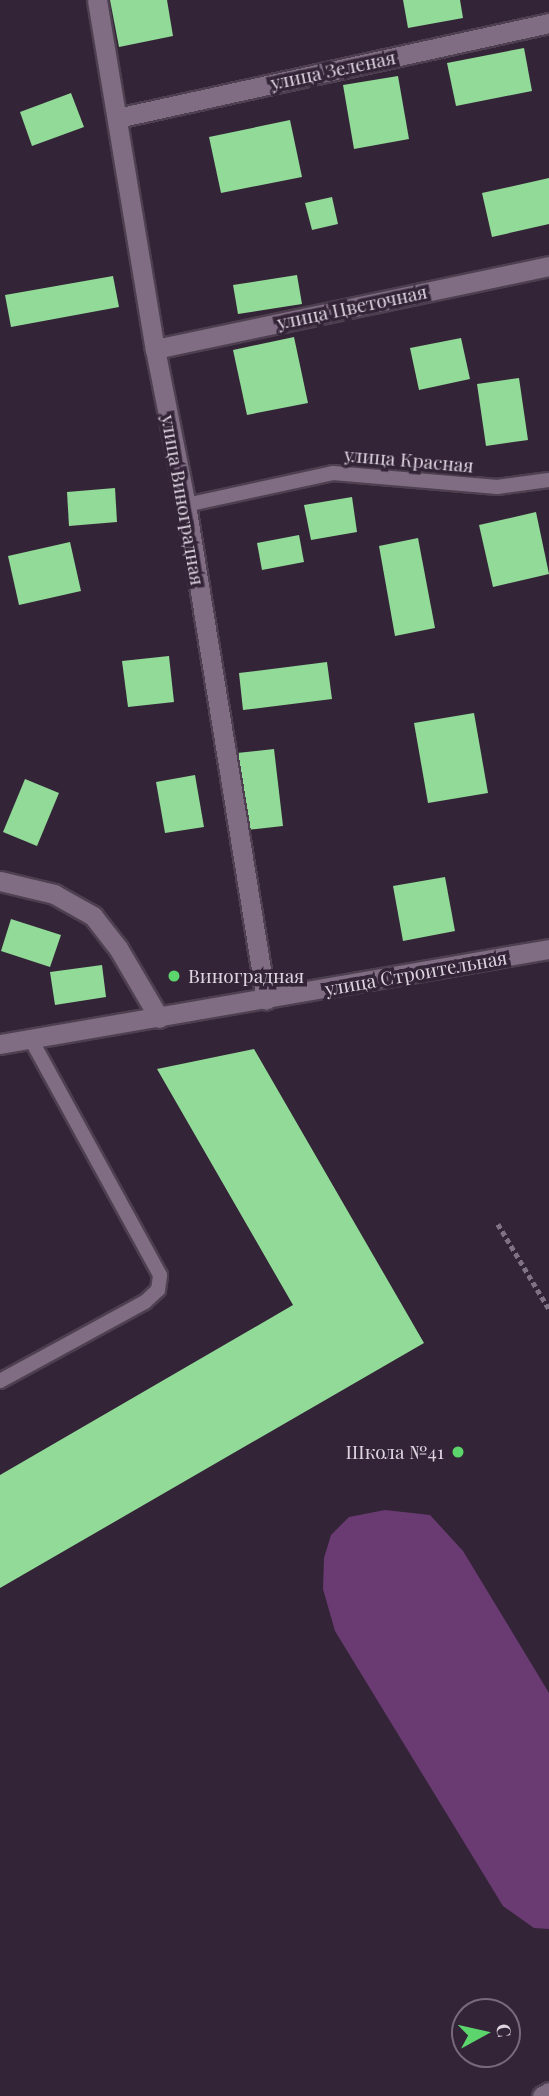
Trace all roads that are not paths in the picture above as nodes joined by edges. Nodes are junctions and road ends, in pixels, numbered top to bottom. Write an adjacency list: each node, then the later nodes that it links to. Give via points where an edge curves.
1 (97, 0): 3 (street, улица Виноградная)
2 (549, 23): 3 (street, улица Зеленая)
3 (117, 118): 5 (street, улица Виноградная)
4 (549, 266): 5 (street, улица Цветочная)
5 (155, 349): 7 (street, улица Виноградная)
6 (549, 480): 7 (lane, улица Красная, via 497,487 333,473)
7 (186, 505): 10 (street, улица Виноградная)
8 (0, 881): 11 (street, via 54,894 93,916 118,948)
9 (549, 948): 10 (street, улица Строительная)
10 (266, 1000): 11 (street, улица Строительная)
11 (159, 1018): 12 (street, улица Строительная)
12 (31, 1039): 13 (street, улица Строительная); 14 (lane, via 160,1275 158,1290 145,1301)
13 (0, 1044)
14 (0, 1381)
15 (549, 2092): 16 (street)
16 (542, 2096)

